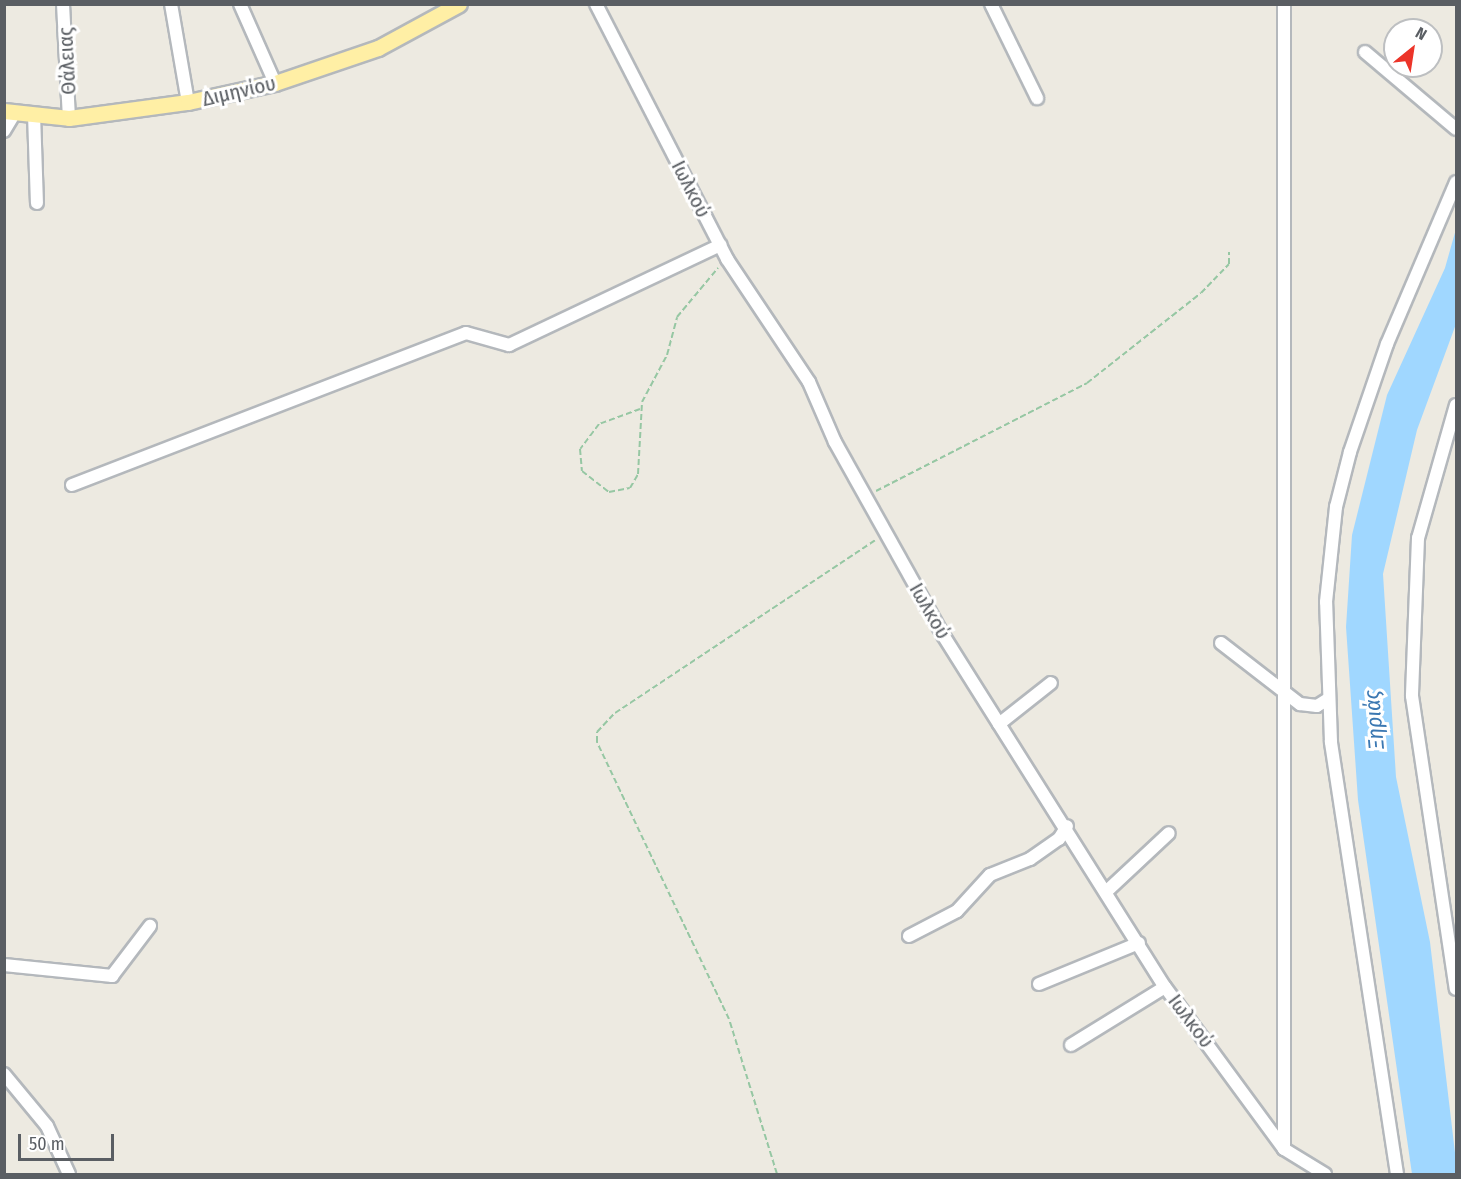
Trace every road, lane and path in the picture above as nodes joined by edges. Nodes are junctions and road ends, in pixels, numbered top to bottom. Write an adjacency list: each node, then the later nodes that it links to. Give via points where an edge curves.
1 (63, 4): 14 (street, Θάλειας)
2 (171, 4): 11 (street)
3 (240, 4): 9 (street)
4 (459, 4): 9 (main road, Διμηνίου, via 378,48)
5 (596, 4): 19 (street, Ιωλκού)
6 (991, 4): 10 (street)
7 (1284, 4): 29 (street)
8 (1365, 52): 15 (street)
9 (275, 83): 11 (main road, Διμηνίου)
10 (1037, 98)
11 (188, 102): 14 (main road, Διμηνίου)
12 (10, 112): 13 (main road, Διμηνίου); 16 (street)
13 (33, 114): 14 (main road, Διμηνίου); 18 (street)
14 (69, 118)
15 (1456, 129)
16 (4, 131)
17 (1456, 182): 30 (street, via 1387,344 1350,452 1336,507 1326,603)
18 (37, 203)
19 (721, 245): 21 (street, Ιωλκού); 24 (street, via 509,345 466,333)
20 (1229, 252): 25 (path, via 1229,264 1201,293 1087,383)
21 (727, 259): 23 (path, via 677,317 667,355); 25 (street, Ιωλκού, via 808,382)
22 (1456, 405): 41 (street, via 1419,528 1412,690)
23 (640, 410): 23 (path, via 638,474 630,488 609,492 582,471 580,449 599,424)
24 (72, 485)
25 (865, 496): 26 (street, Ιωλκού)
26 (886, 533): 31 (street, Ιωλκού); 46 (path, via 615,713 597,732 597,742 729,1019)
27 (1221, 643): 29 (street)
28 (1051, 683): 31 (street)
29 (1284, 693): 30 (street, via 1308,707); 44 (street)
30 (1328, 699): 48 (street, via 1335,775)
31 (999, 724): 32 (street, Ιωλκού)
32 (1066, 826): 34 (street, Ιωλκού); 36 (street, via 1059,839 1030,859 990,875 957,911)
33 (1169, 833): 34 (street)
34 (1108, 890): 37 (street, Ιωλκού)
35 (150, 926): 38 (street, via 112,976)
36 (909, 936)
37 (1139, 943): 39 (street); 40 (street, Ιωλκού)
38 (4, 965)
39 (1039, 984)
40 (1165, 987): 42 (street); 44 (street, Ιωλκού)
41 (1456, 989)
42 (1071, 1045)
43 (4, 1074): 45 (street, via 47,1125)
44 (1284, 1149): 47 (street, Ιωλκού)
45 (69, 1174)
46 (777, 1174)
47 (1326, 1174)
48 (1397, 1174)

